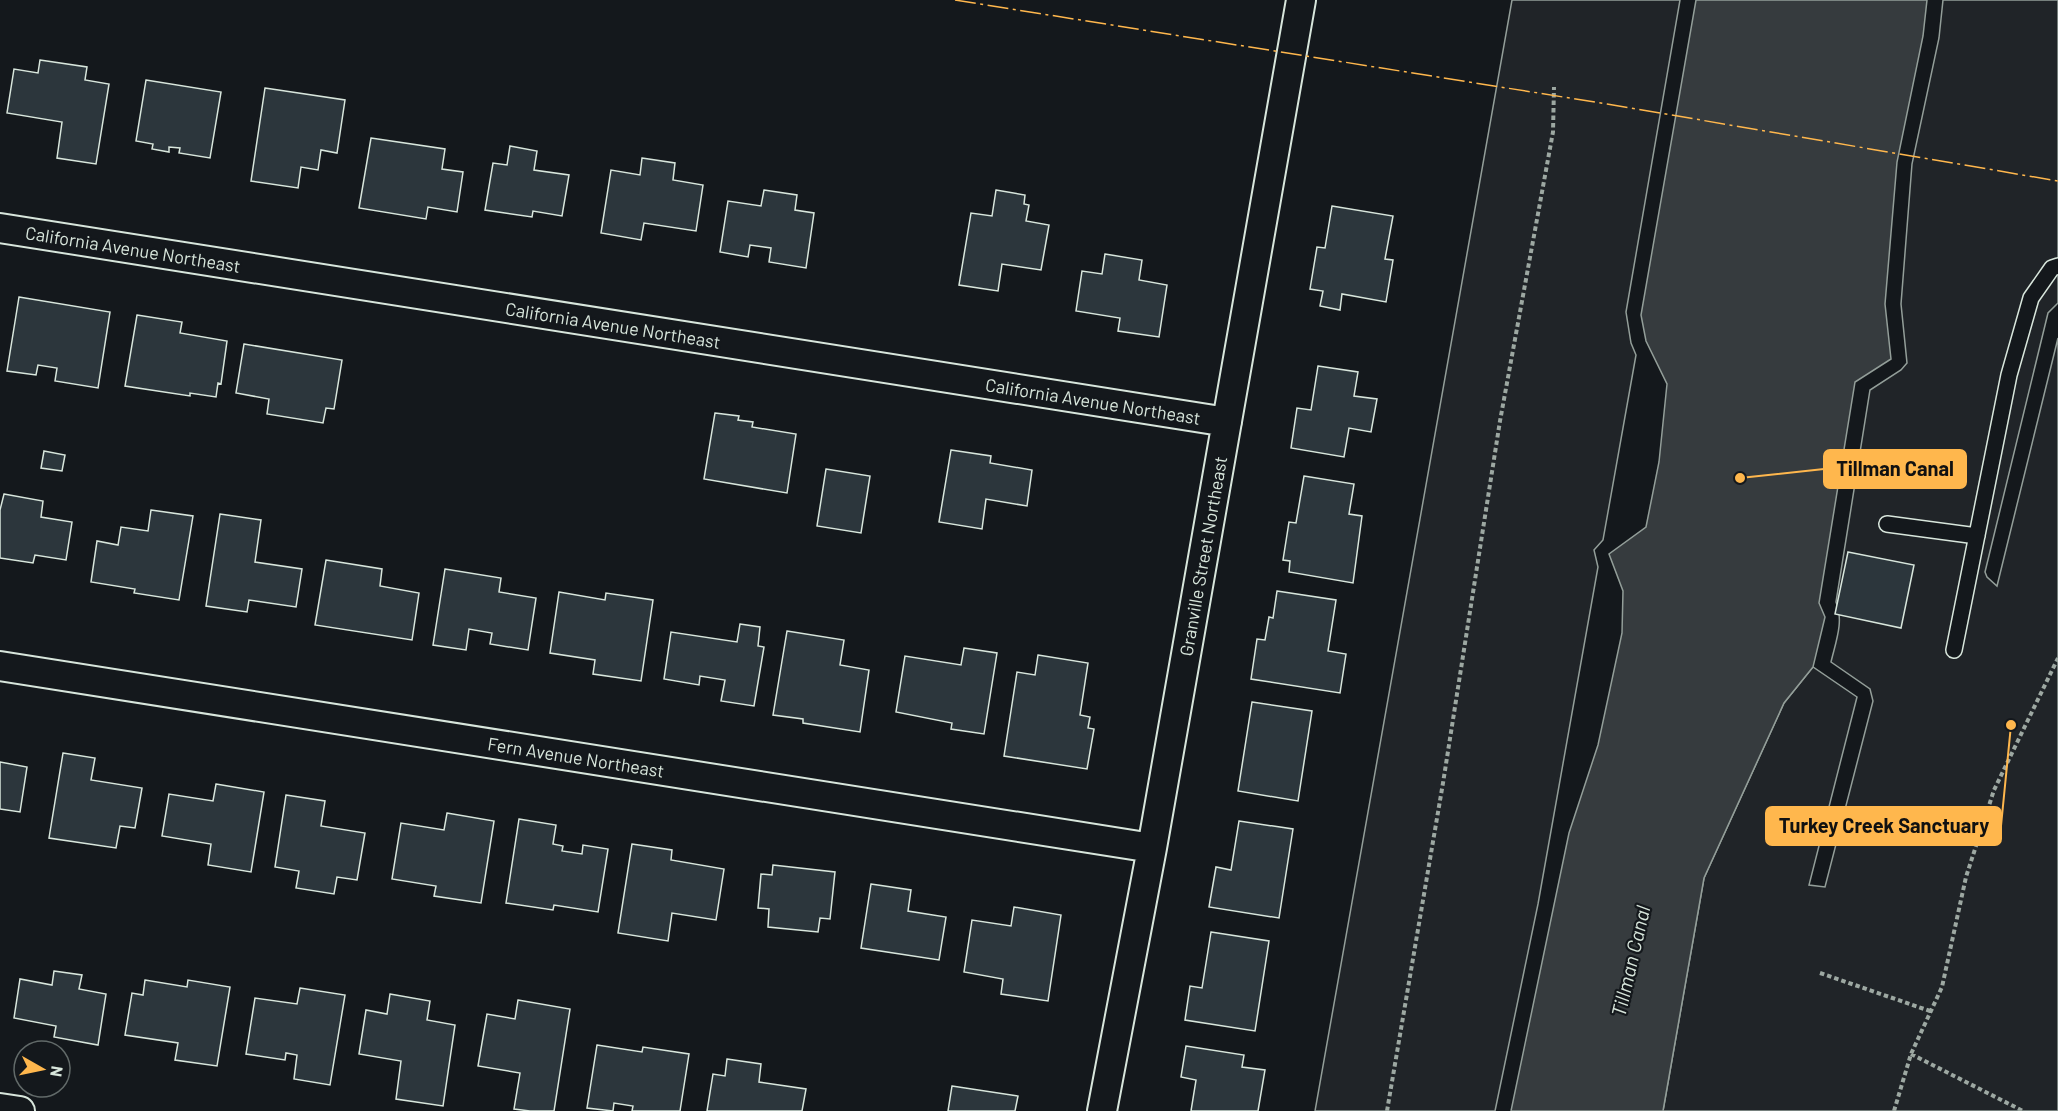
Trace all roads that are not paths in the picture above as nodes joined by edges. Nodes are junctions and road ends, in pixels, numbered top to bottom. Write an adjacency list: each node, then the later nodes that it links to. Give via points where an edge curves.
1 (1301, 0): 4 (street, Granville Street Northeast)
2 (0, 228): 4 (street, California Avenue Northeast)
3 (2058, 266): 6 (lane, via 2052,268 2031,298 2009,375)
4 (1227, 422): 9 (street, Granville Street Northeast)
5 (1887, 524): 6 (lane)
6 (1977, 536): 7 (lane)
7 (1954, 650)
8 (0, 666): 9 (street, Fern Avenue Northeast)
9 (1152, 848): 12 (street, Granville Street Northeast)
10 (0, 1108): 11 (street)
11 (20, 1111)
12 (1102, 1111)

